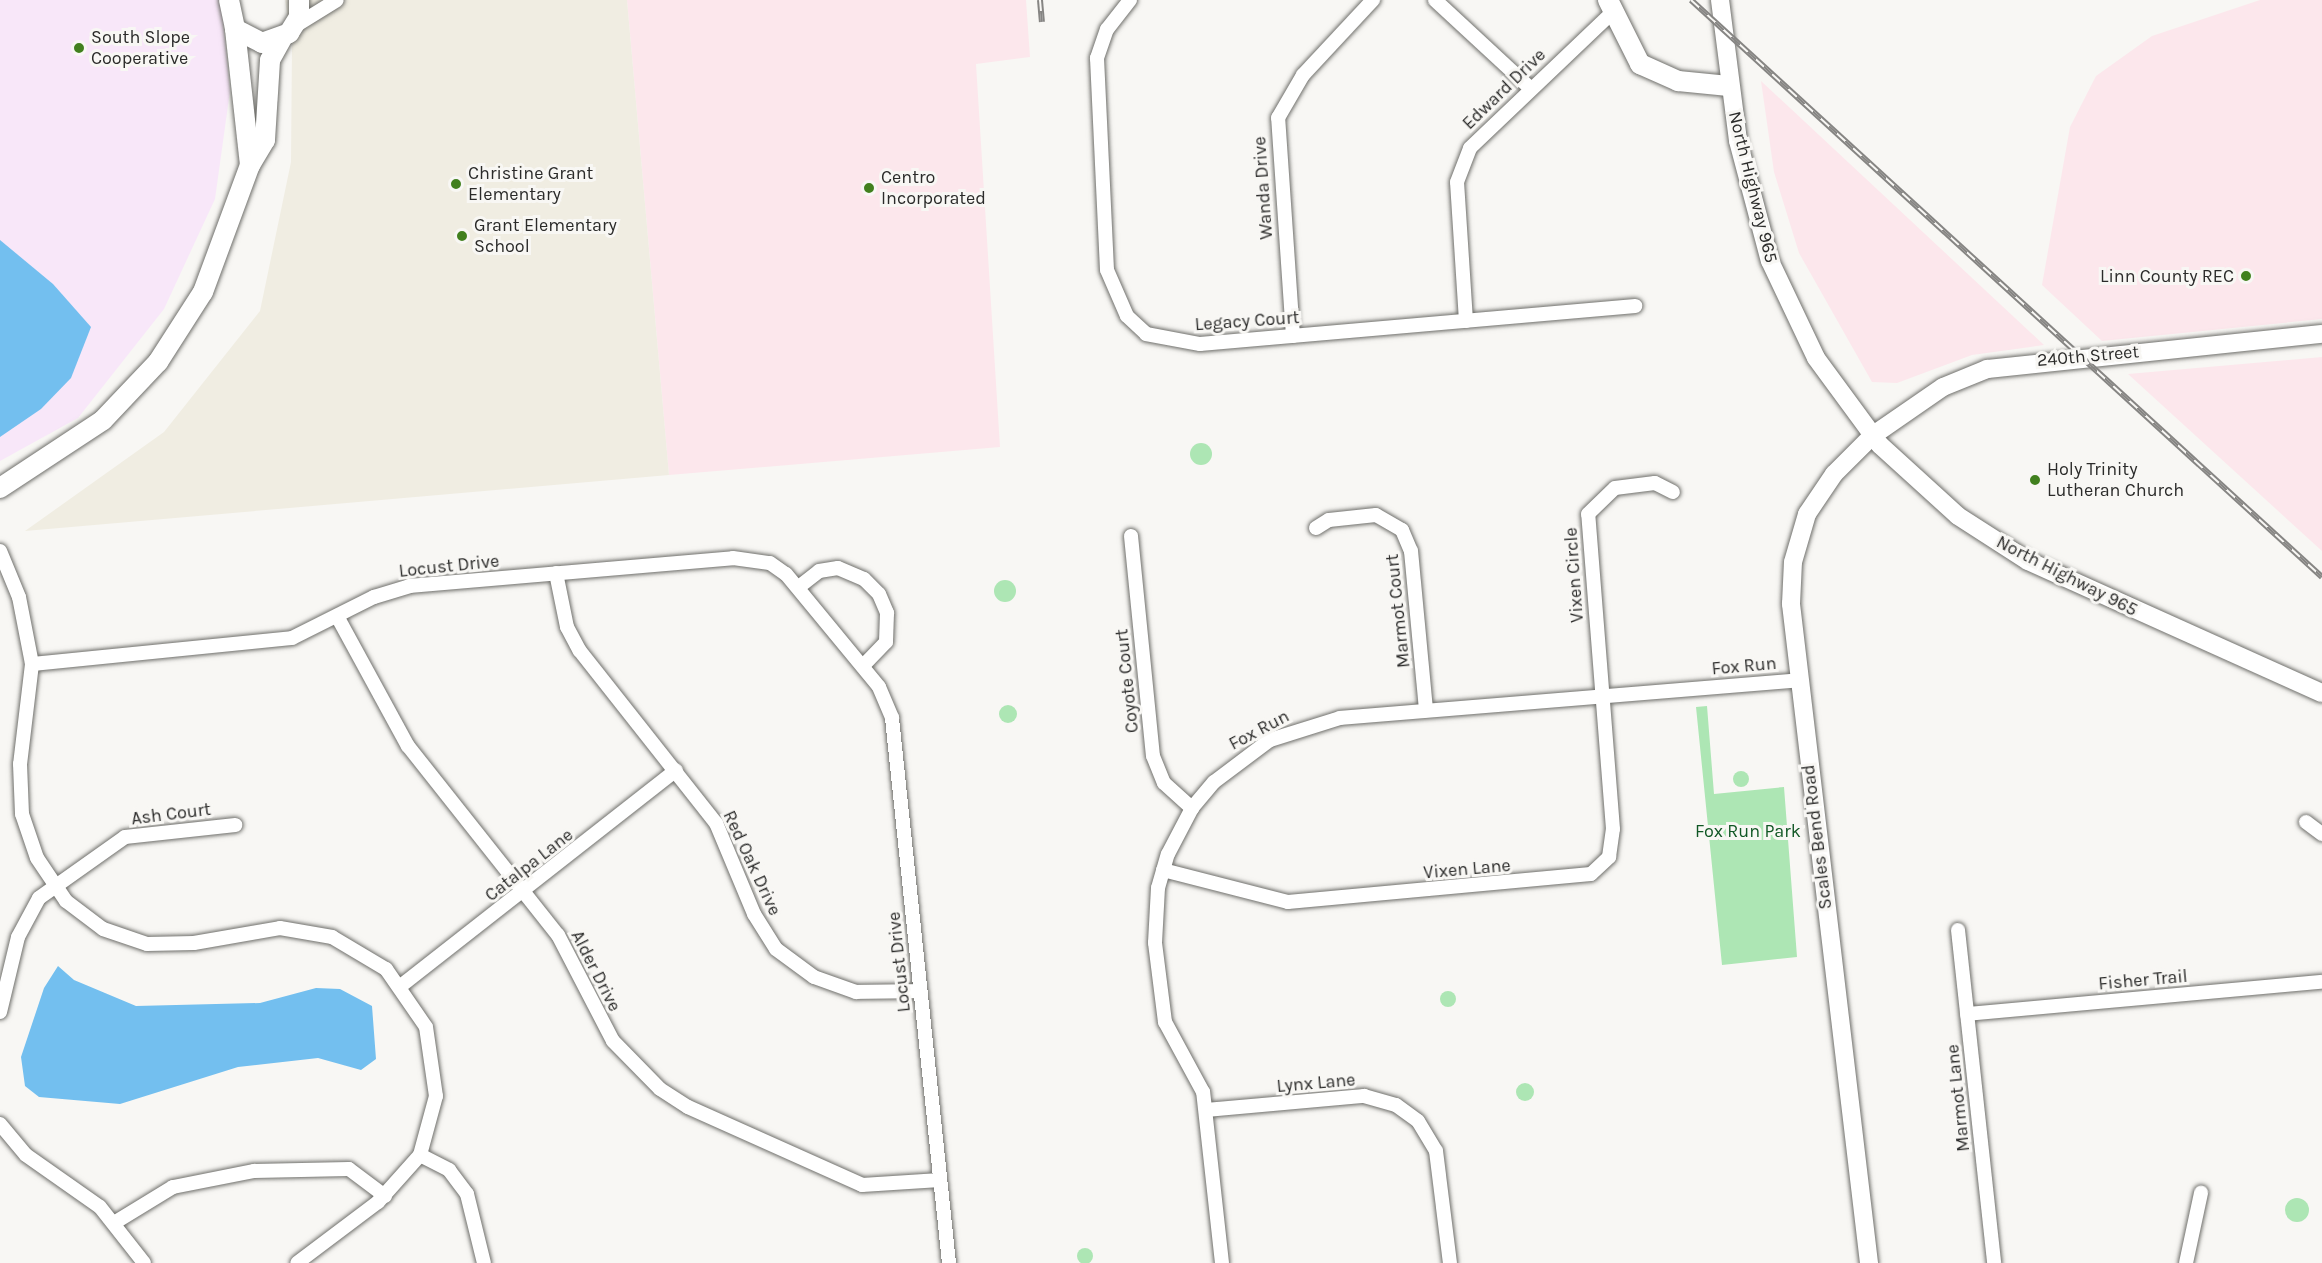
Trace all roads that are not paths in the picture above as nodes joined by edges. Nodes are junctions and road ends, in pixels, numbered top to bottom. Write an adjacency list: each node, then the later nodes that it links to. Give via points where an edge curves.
1 (229, 0): 9 (main road)
2 (299, 0): 10 (main road)
3 (337, 0): 10 (street)
4 (1130, 0): 17 (street, Legacy Court, via 1107,29 1097,58 1107,270 1114,294 1146,333 1172,342)
5 (1372, 0): 17 (street, Wanda Drive, via 1303,75 1278,118)
6 (1435, 0): 12 (street)
7 (1720, 0): 11 (street, North Highway 965)
8 (1611, 6): 11 (main road, via 1640,64 1678,81); 12 (street, Edward Drive)
9 (235, 29): 10 (main road, via 262,43); 13 (main road)
10 (288, 32): 13 (main road, via 270,60 265,140)
11 (1729, 86): 18 (street, North Highway 965, via 1760,231 1785,296 1816,358)
12 (1530, 88): 15 (street, Edward Drive, via 1470,148 1457,182)
13 (250, 165): 19 (main road, via 203,292 158,362 84,435)
14 (1635, 306): 15 (street, Legacy Court)
15 (1466, 321): 17 (street, Legacy Court)
16 (2322, 334): 18 (street, 240th Street, via 2011,363 1943,387)
17 (1293, 336)
18 (1872, 436): 29 (street, Scales Bend Road, via 1820,492 1797,540 1791,586); 30 (street, North Highway 965, via 1934,496 2008,549)
19 (0, 488)
20 (1673, 492): 31 (street, Vixen Circle, via 1655,483 1615,488 1588,514)
21 (1317, 528): 32 (street, Marmot Court, via 1329,520 1376,515 1402,530 1411,551)
22 (1131, 536): 34 (street, Coyote Court, via 1152,756 1164,783)
23 (0, 551): 27 (street, via 19,597)
24 (556, 573): 25 (street, Locust Drive, via 733,558 770,563); 26 (street, Locust Drive, via 409,586); 33 (street, Red Oak Drive, via 567,627 580,651)
25 (800, 586): 28 (street, Locust Drive); 28 (street, via 819,572 838,568 864,579 879,594 887,613 886,642)
26 (337, 616): 27 (street, Locust Drive, via 273,641); 40 (street, Alder Drive, via 408,746)
27 (32, 664): 39 (street, via 20,793 28,834)
28 (863, 666): 44 (street, Locust Drive, via 892,718)
29 (1798, 680): 31 (street, Fox Run); 60 (street, Scales Bend Road)
30 (2322, 693)
31 (1601, 696): 32 (street, Fox Run); 38 (street, Vixen Lane, via 1613,846 1591,874 1288,902)
32 (1426, 710): 34 (street, Fox Run, via 1340,718 1292,730 1232,764)
33 (676, 771): 40 (street, Catalpa Lane); 44 (street, Red Oak Drive, via 716,823 754,914 777,949 814,977 846,989)
34 (1192, 808): 38 (street, Fox Run)
35 (2306, 822): 37 (street)
36 (235, 825): 39 (street, Ash Court, via 125,837)
37 (2322, 834)
38 (1163, 870): 47 (street, Fox Run, via 1155,924 1161,1007 1172,1039 1198,1076)
39 (55, 886): 43 (street, via 84,918 126,940 172,945 258,930 307,931 371,956); 45 (street, Ash Court, via 27,914)
40 (524, 892): 43 (street, Catalpa Lane); 50 (street, Alder Drive, via 573,957 613,1041 660,1089 862,1185)
41 (1958, 930): 46 (street, Marmot Lane)
42 (2322, 982): 46 (street, Fisher Trail)
43 (402, 985): 49 (street, via 426,1027 436,1073 432,1120)
44 (920, 991): 50 (street, Locust Drive)
45 (0, 1012)
46 (1967, 1014): 61 (street, Marmot Lane)
47 (1206, 1110): 58 (street, Fox Run); 59 (street, Lynx Lane, via 1364,1096 1396,1105 1418,1121 1436,1151)
48 (0, 1124): 53 (street, via 26,1155 65,1179)
49 (420, 1155): 52 (street); 56 (street, via 449,1170 467,1194)
50 (940, 1180): 57 (street, Locust Drive)
51 (2201, 1192): 62 (street)
52 (385, 1196): 53 (street, via 349,1169 254,1171 173,1187); 55 (street)
53 (114, 1223): 54 (street)
54 (144, 1263)
55 (297, 1263)
56 (484, 1263)
57 (949, 1263)
58 (1222, 1263)
59 (1450, 1263)
60 (1869, 1263)
61 (1994, 1263)
62 (2186, 1263)

